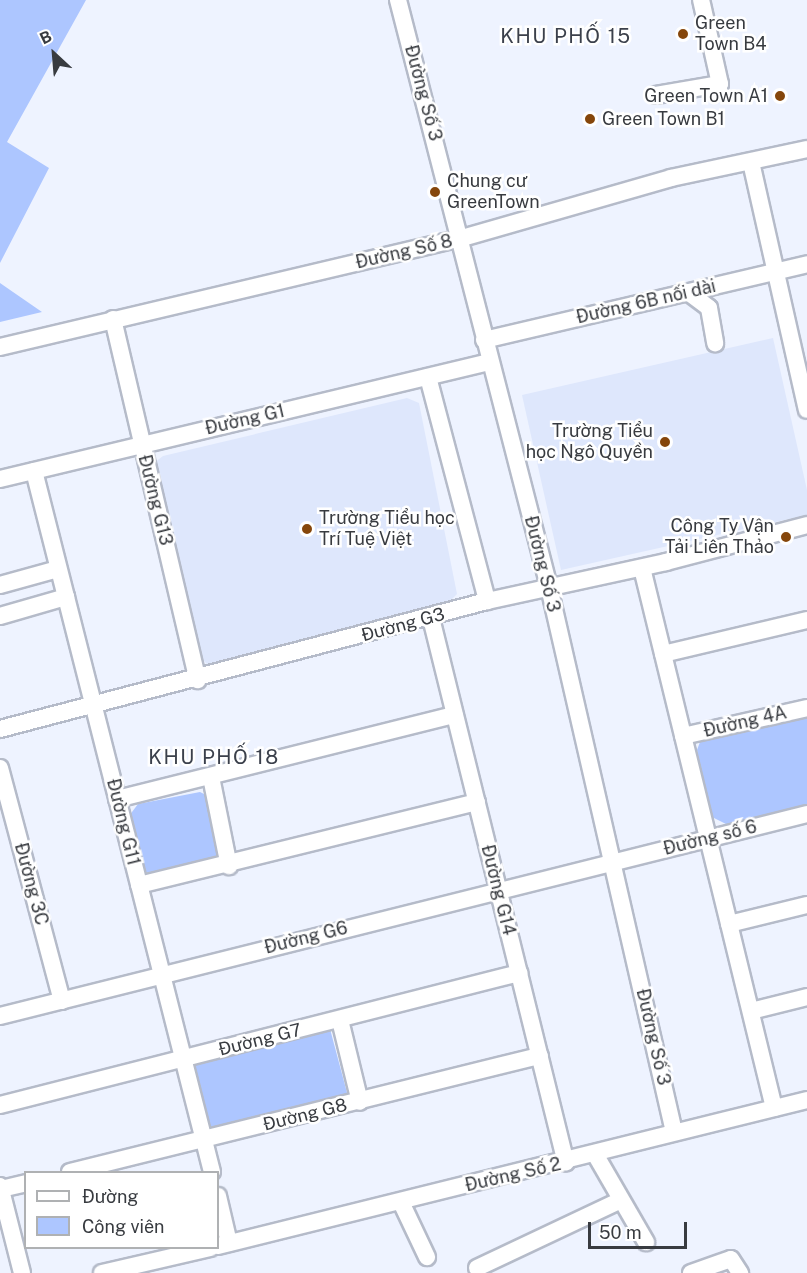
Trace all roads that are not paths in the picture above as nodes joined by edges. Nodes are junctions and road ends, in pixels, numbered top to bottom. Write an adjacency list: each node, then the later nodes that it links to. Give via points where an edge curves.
1 (398, 0): 6 (street, Đường Số 3)
2 (701, 0): 3 (street, via 720,84)
3 (656, 95)
4 (807, 149): 5 (street, Đường Số 8)
5 (751, 162): 6 (street, Đường Số 8, via 671,178); 8 (street)
6 (462, 238): 10 (street, Đường Số 8); 11 (street, Đường Số 3)
7 (807, 264): 8 (street, Đường 6B nối dài)
8 (773, 272): 9 (street, Đường 6B nối dài); 16 (street)
9 (688, 292): 11 (street, Đường 6B nối dài); 12 (street, via 708,308)
10 (113, 319): 13 (street, Đường Số 8); 17 (street, Đường G13)
11 (484, 340): 14 (street, Đường Số 3)
12 (715, 343)
13 (0, 347)
14 (489, 362): 15 (street, Đường G1); 24 (street, Đường Số 3)
15 (428, 377): 17 (street, Đường G1); 26 (street)
16 (807, 410)
17 (141, 445): 18 (street, Đường G1); 31 (street, Đường G13)
18 (34, 471): 19 (street, Đường G1); 22 (street, Đường G11)
19 (0, 479)
20 (807, 525): 21 (street, Đường G3)
21 (642, 568): 24 (street, Đường G3); 30 (street)
22 (58, 569): 23 (street); 25 (street, Đường G11)
23 (0, 585)
24 (549, 587): 26 (street, Đường G3); 43 (street, Đường Số 3)
25 (66, 597): 27 (street); 32 (street, Đường G11)
26 (487, 601): 28 (street, Đường G3)
27 (0, 616)
28 (431, 618): 31 (street, Đường G3); 34 (street, Đường G14)
29 (807, 620): 30 (street)
30 (663, 654): 36 (street)
31 (198, 680): 32 (street, Đường G3)
32 (94, 706): 35 (street, Đường G3); 39 (street, Đường G11)
33 (807, 708): 36 (street, Đường 4A)
34 (455, 716): 38 (street); 40 (street, Đường G14)
35 (0, 729)
36 (683, 736): 42 (street)
37 (0, 768): 52 (street, Đường 3C)
38 (211, 777): 39 (street); 44 (street)
39 (117, 800): 45 (street, Đường G11)
40 (477, 802): 44 (street); 46 (street, Đường G14)
41 (807, 814): 42 (street, Đường số 6)
42 (708, 839): 43 (street, Đường số 6); 48 (street)
43 (613, 861): 46 (street, Đường G6); 62 (street, Đường Số 3)
44 (229, 866): 45 (street)
45 (139, 885): 50 (street, Đường G11)
46 (498, 890): 49 (street, Đường G14); 50 (street, Đường G6)
47 (807, 905): 48 (street)
48 (729, 924): 53 (street)
49 (519, 973): 55 (street, Đường G7); 56 (street, Đường G14)
50 (162, 975): 52 (street, Đường G6); 57 (street, Đường G11)
51 (807, 997): 53 (street)
52 (62, 1001): 54 (street, Đường G6)
53 (751, 1011): 61 (street)
54 (0, 1017)
55 (340, 1020): 57 (street, Đường G7); 59 (street)
56 (540, 1056): 59 (street, Đường G8); 65 (street, Đường G14)
57 (183, 1059): 60 (street, Đường G7); 63 (street, Đường G11)
58 (807, 1100): 61 (street, Đường Số 2)
59 (360, 1102): 63 (street, Đường G8)
60 (0, 1105)
61 (774, 1108): 62 (street, Đường Số 2)
62 (674, 1132): 64 (street, Đường Số 2)
63 (203, 1140): 66 (street, Đường G8); 67 (street, Đường G11)
64 (596, 1154): 65 (street, Đường Số 2); 70 (street)
65 (566, 1163): 71 (street, Đường Số 2)
66 (78, 1171)
67 (211, 1171)
68 (24, 1183): 69 (street)
69 (0, 1187): 79 (street)
70 (619, 1201): 73 (street); 77 (street)
71 (401, 1202): 74 (street, Đường Số 2); 76 (street)
72 (219, 1206): 74 (street)
73 (646, 1242)
74 (223, 1244)
75 (206, 1249): 80 (street)
76 (427, 1257)
77 (477, 1268)
78 (738, 1269): 81 (street, via 731,1259 723,1259)
79 (22, 1273)
80 (102, 1273)
81 (691, 1273)

